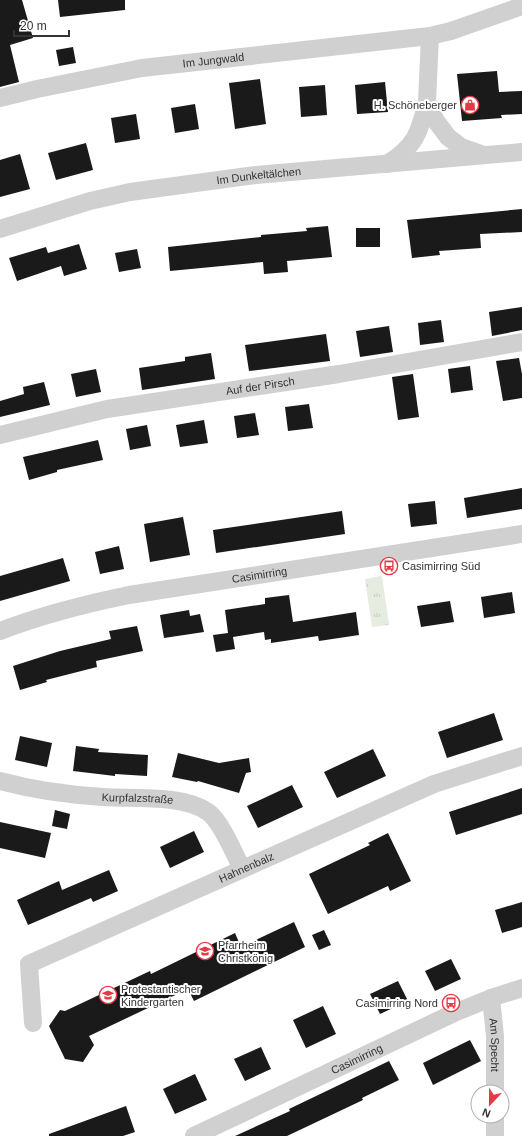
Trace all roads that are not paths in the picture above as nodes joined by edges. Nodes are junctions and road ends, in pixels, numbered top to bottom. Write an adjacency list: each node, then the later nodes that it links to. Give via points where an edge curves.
1 (522, 6): 2 (street, Im Jungwald)
2 (430, 36): 3 (street, Im Jungwald, via 142,68); 4 (street)
3 (0, 98)
4 (428, 102): 6 (street, via 448,137 461,147); 7 (street, via 416,138 408,149)
5 (522, 152): 6 (street, Im Dunkeltälchen)
6 (484, 155): 7 (street, Im Dunkeltälchen)
7 (386, 165): 8 (street, Im Dunkeltälchen, via 256,175 130,192 90,201)
8 (0, 229)
9 (522, 342): 10 (street, Auf der Pirsch, via 339,374 107,409)
10 (0, 435)
11 (522, 534): 12 (street, Casimirring, via 129,595 76,606)
12 (0, 631)
13 (522, 756): 15 (street, Hahnenbalz, via 434,784)
14 (0, 781): 15 (street, Kurpfalzstraße, via 55,792 188,803 209,812 223,831)
15 (242, 869): 18 (street, Hahnenbalz, via 29,964)
16 (522, 988): 17 (street, Casimirring)
17 (491, 998): 19 (street, Am Specht); 21 (street, Casimirring)
18 (33, 1023)
19 (496, 1084)
20 (495, 1124): 22 (street)
21 (194, 1136)
22 (495, 1136)

